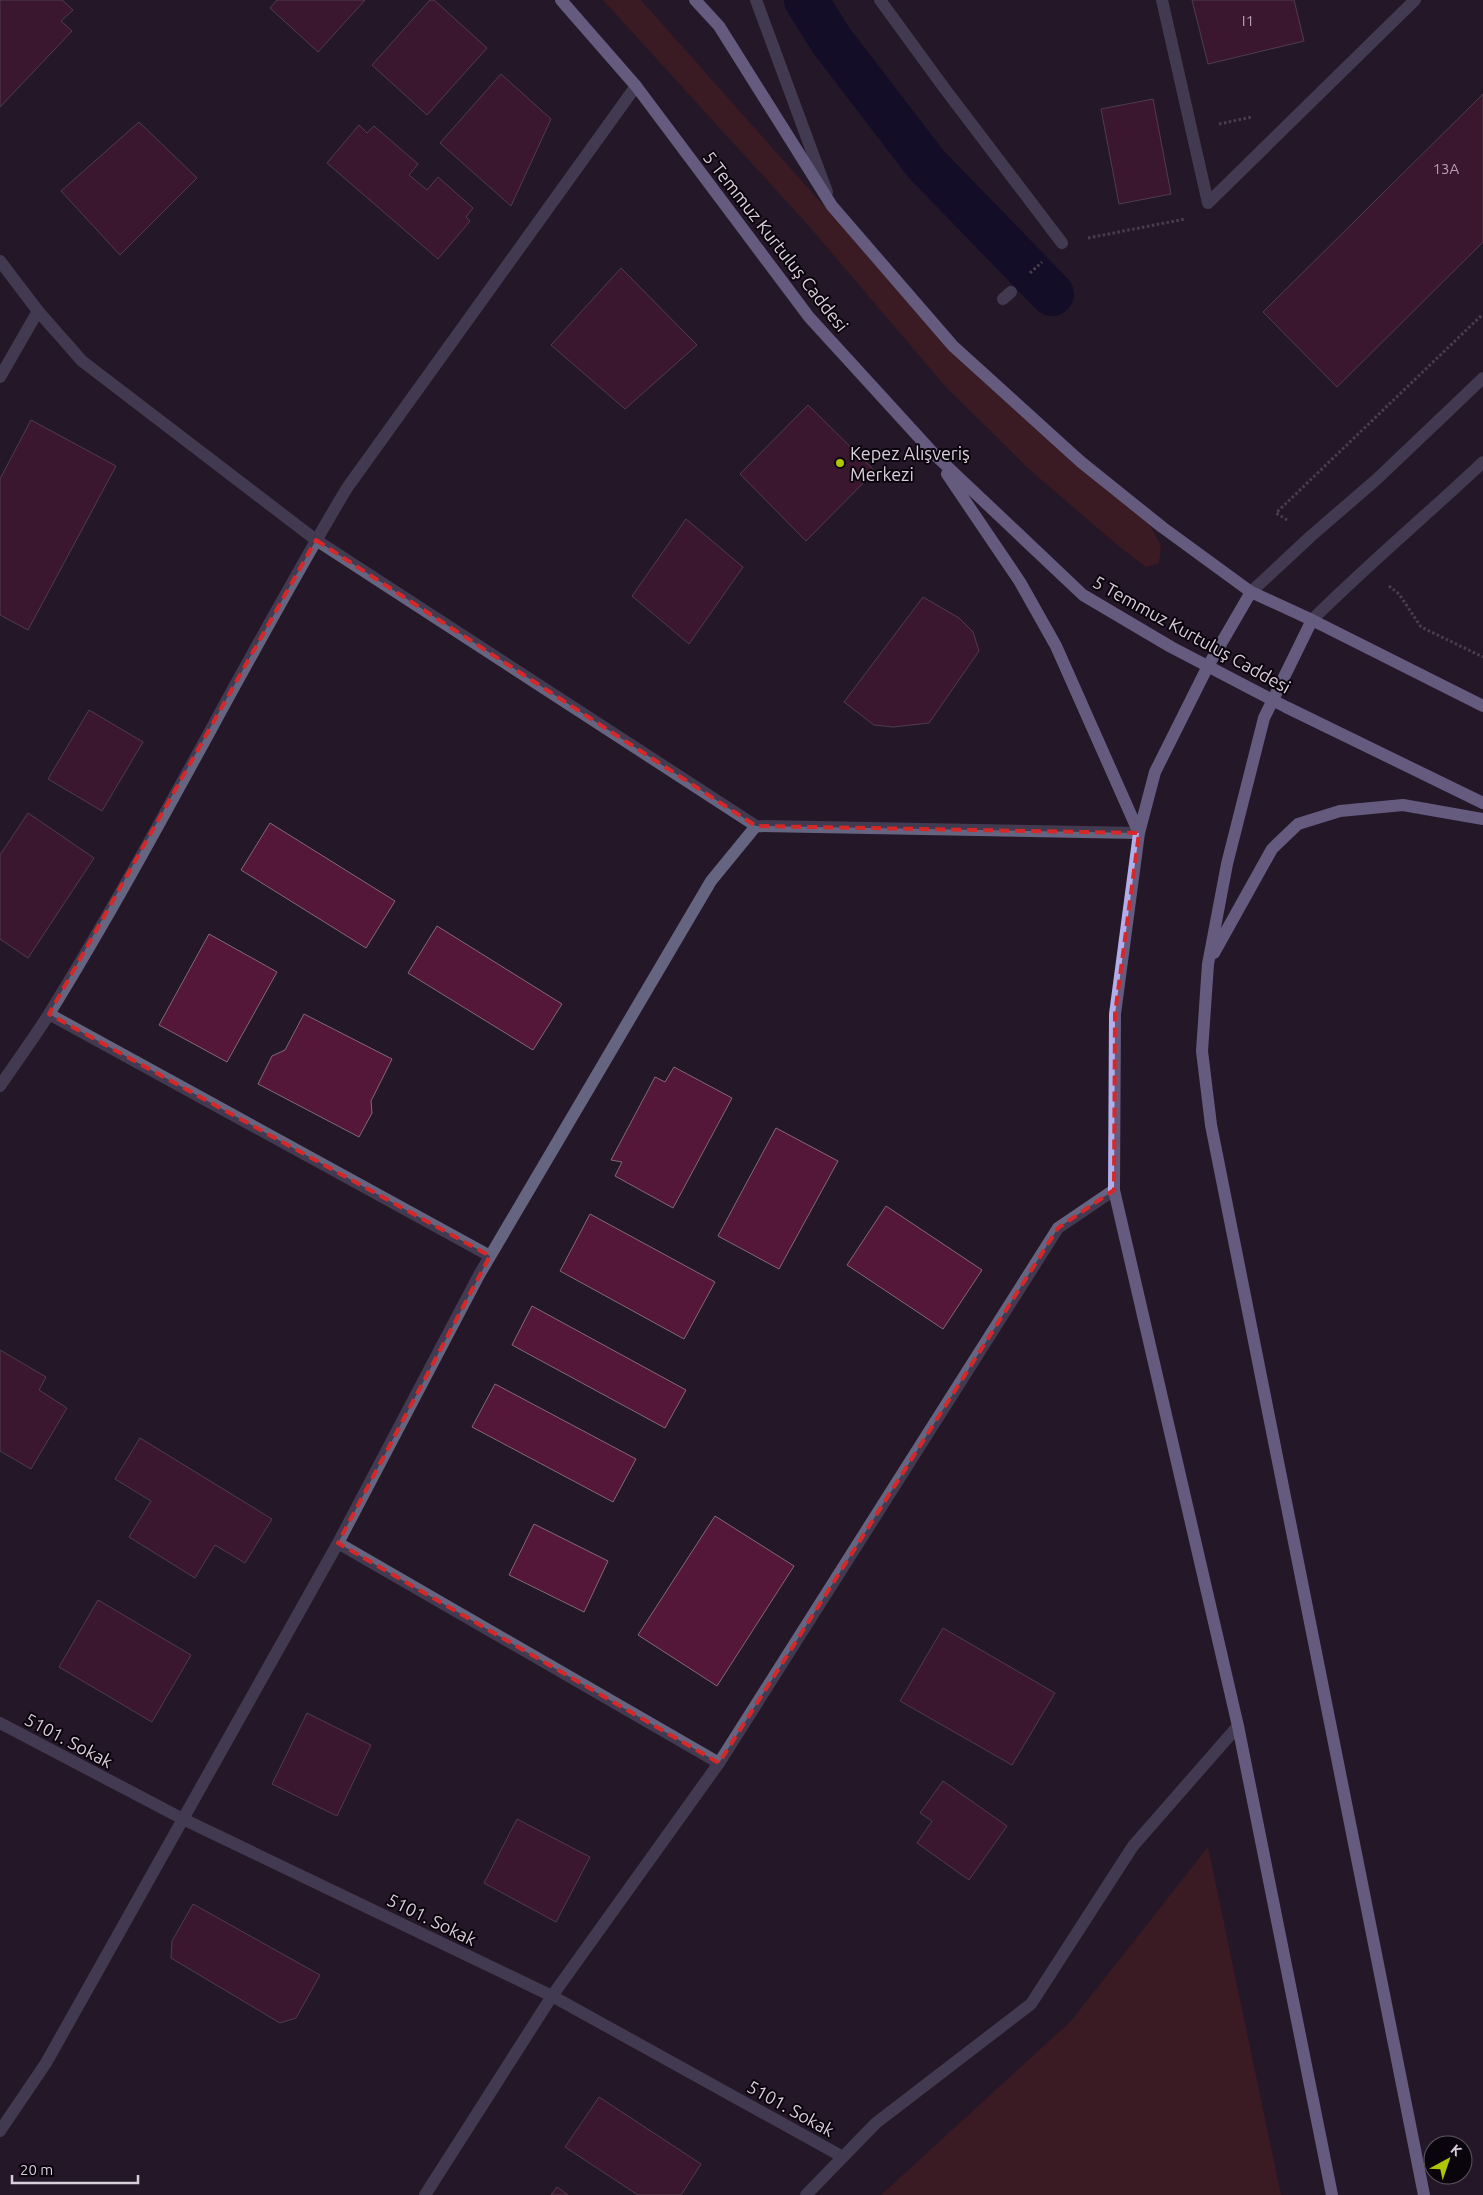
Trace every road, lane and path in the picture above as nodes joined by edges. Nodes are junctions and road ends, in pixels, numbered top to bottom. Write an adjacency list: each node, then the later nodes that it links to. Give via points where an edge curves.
1 (561, 0): 7 (main road, 5 Temmuz Kurtuluş Caddesi)
2 (695, 0): 11 (main road, via 719,26)
3 (756, 0): 11 (street)
4 (880, 0): 12 (street)
5 (1162, 0): 9 (street)
6 (1416, 0): 10 (street)
7 (636, 86): 17 (main road, 5 Temmuz Kurtuluş Caddesi, via 809,317); 19 (street, via 347,488)
8 (1257, 116): 9 (path)
9 (1191, 128): 10 (street)
10 (1208, 203): 12 (path, via 1190,218)
11 (832, 206): 20 (main road, via 953,346 1081,462)
12 (1062, 243)
13 (0, 261): 14 (street)
14 (38, 311): 15 (street); 19 (street, via 82,361)
15 (0, 377)
16 (1483, 378): 20 (street)
17 (934, 455): 22 (main road, 5 Temmuz Kurtuluş Caddesi, via 1083,595); 28 (main road, via 1020,582 1056,646)
18 (1483, 462): 21 (street)
19 (316, 540): 27 (street); 30 (street, via 177,794)
20 (1251, 592): 21 (main road); 22 (main road)
21 (1312, 620): 23 (main road); 24 (main road)
22 (1208, 666): 23 (main road, 5 Temmuz Kurtuluş Caddesi); 28 (main road, via 1154,772)
23 (1273, 700): 25 (main road, 5 Temmuz Kurtuluş Caddesi); 29 (main road, via 1264,718 1227,864)
24 (1483, 706)
25 (1483, 803)
26 (1483, 820): 29 (main road, via 1403,805 1340,811 1298,824 1272,849)
27 (756, 826): 28 (street); 33 (street, via 711,881)
28 (1139, 833): 32 (main road, via 1114,1014)
29 (1208, 964): 45 (main road, via 1202,1052 1211,1125)
30 (49, 1014): 31 (street); 33 (street)
31 (0, 1086)
32 (1114, 1190): 36 (main road); 37 (street, via 1058,1228)
33 (490, 1256): 34 (street)
34 (338, 1543): 37 (street); 38 (street)
35 (0, 1723): 38 (street, 5101. Sokak)
36 (1238, 1726): 41 (street, via 1133,1846 1031,2004 876,2123); 44 (main road)
37 (719, 1763): 39 (street)
38 (183, 1819): 39 (street, 5101. Sokak); 40 (street, via 46,2063)
39 (552, 1996): 41 (street, 5101. Sokak); 42 (street)
40 (0, 2131)
41 (843, 2157): 43 (street)
42 (426, 2195)
43 (806, 2195)
44 (1332, 2195)
45 (1424, 2195)

